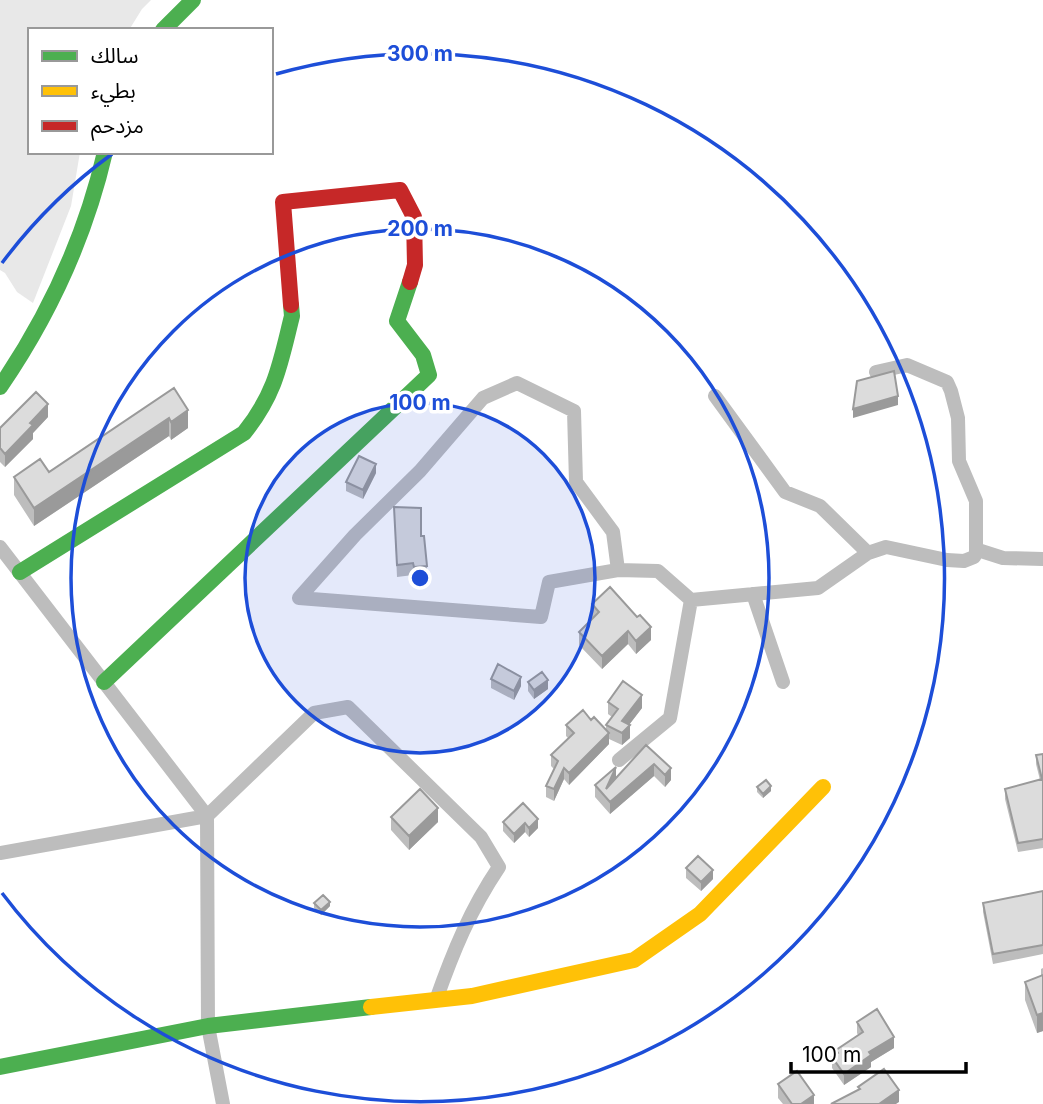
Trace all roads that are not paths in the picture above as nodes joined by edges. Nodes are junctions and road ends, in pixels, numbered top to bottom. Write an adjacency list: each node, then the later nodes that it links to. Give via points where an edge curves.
1 (193, 0): 2 (street)
2 (165, 28)
3 (105, 154): 5 (street, via 89,218 61,282)
4 (876, 372): 9 (street, via 907,365 947,382 958,418 959,461 976,501)
5 (0, 387)
6 (715, 396): 8 (street, via 785,492 820,506)
7 (0, 547): 12 (street)
8 (868, 553): 9 (street, via 886,547 964,561); 13 (street, via 818,589)
9 (976, 553): 10 (street)
10 (1043, 559)
11 (618, 570): 11 (street, via 549,582 541,617 299,598 483,398 517,383 574,411 576,482 613,532); 14 (street, via 658,571)
12 (20, 572): 15 (street); 15 (street, via 244,433 260,413 274,386 292,316 283,202 400,190 414,217 415,265 397,321 423,355 429,375)
13 (753, 594): 14 (street); 16 (street)
14 (691, 600): 17 (street, via 670,718)
15 (104, 682): 19 (street)
16 (783, 682)
17 (619, 760)
18 (822, 788): 21 (street, via 700,914 634,960)
19 (207, 816): 20 (street); 21 (street, via 314,713 348,707 481,837 499,867 477,899); 22 (street)
20 (0, 853)
21 (436, 1000): 22 (street)
22 (208, 1026): 23 (street); 24 (street)
23 (0, 1067)
24 (223, 1104)

